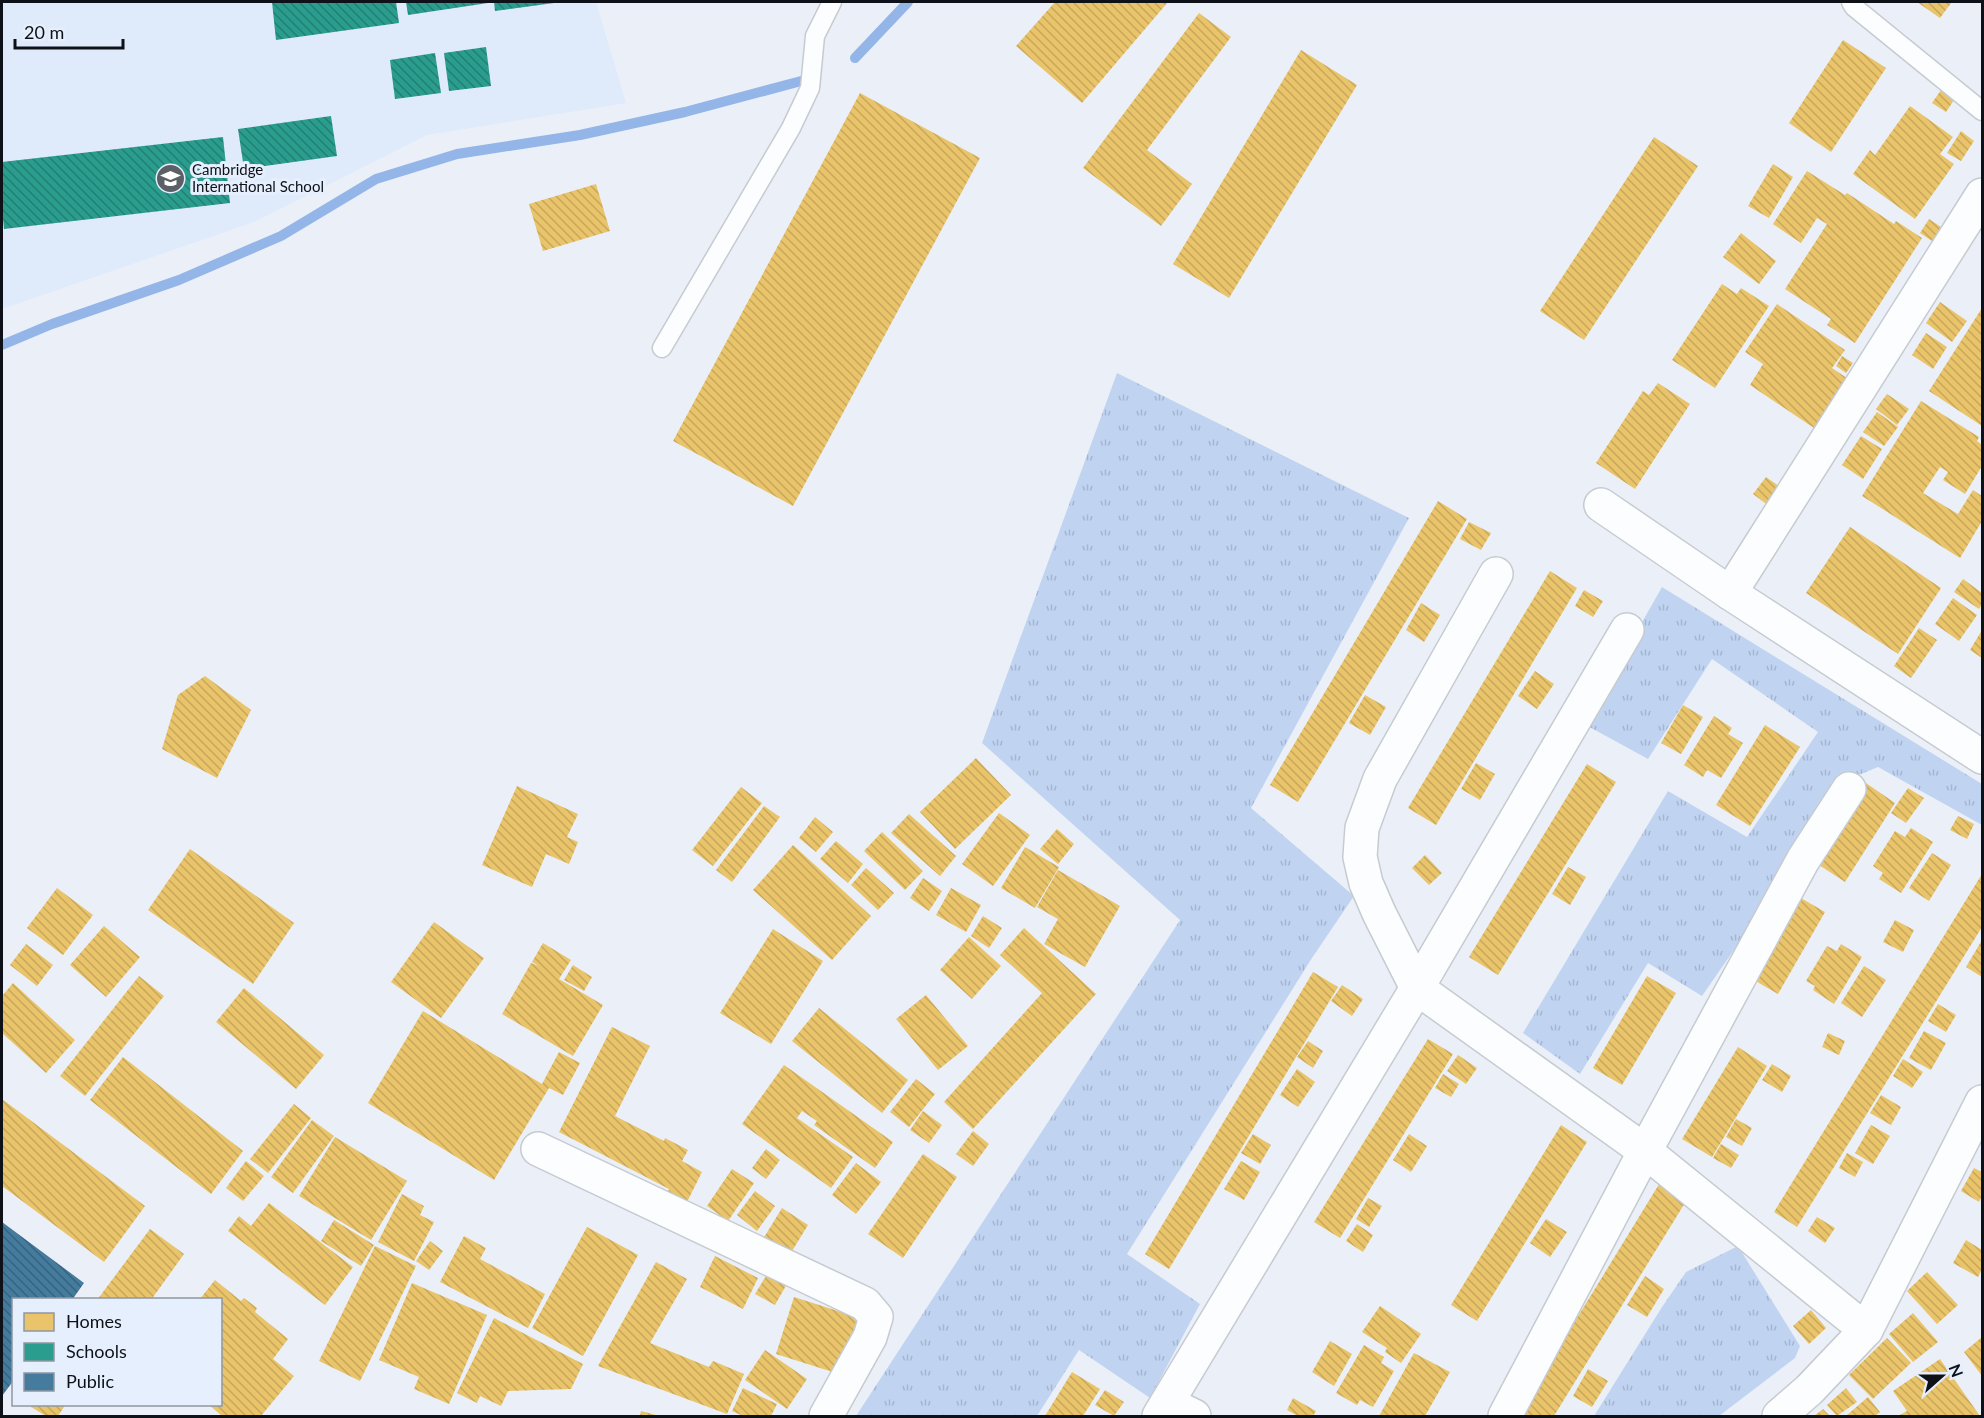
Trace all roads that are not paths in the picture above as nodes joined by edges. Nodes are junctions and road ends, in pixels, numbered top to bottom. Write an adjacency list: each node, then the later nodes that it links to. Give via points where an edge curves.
1 (832, 2): 5 (lane, via 815,36 810,88 791,128)
2 (1851, 2): 3 (lane)
3 (1983, 111)
4 (1983, 195): 8 (street)
5 (662, 348)
6 (1601, 505): 8 (street)
7 (1496, 574): 12 (street, via 1380,779 1362,828 1360,856 1366,883)
8 (1730, 593): 10 (street)
9 (1627, 630): 12 (street)
10 (1983, 758)
11 (1849, 789): 15 (street, via 1803,860)
12 (1417, 988): 15 (street); 17 (street)
13 (1983, 1102): 16 (street)
14 (538, 1149): 18 (street, via 865,1304 876,1317 870,1337)
15 (1645, 1151): 16 (street); 19 (street)
16 (1866, 1330): 20 (street)
17 (1174, 1412)
18 (826, 1416)
19 (1505, 1416)
20 (1779, 1416)

